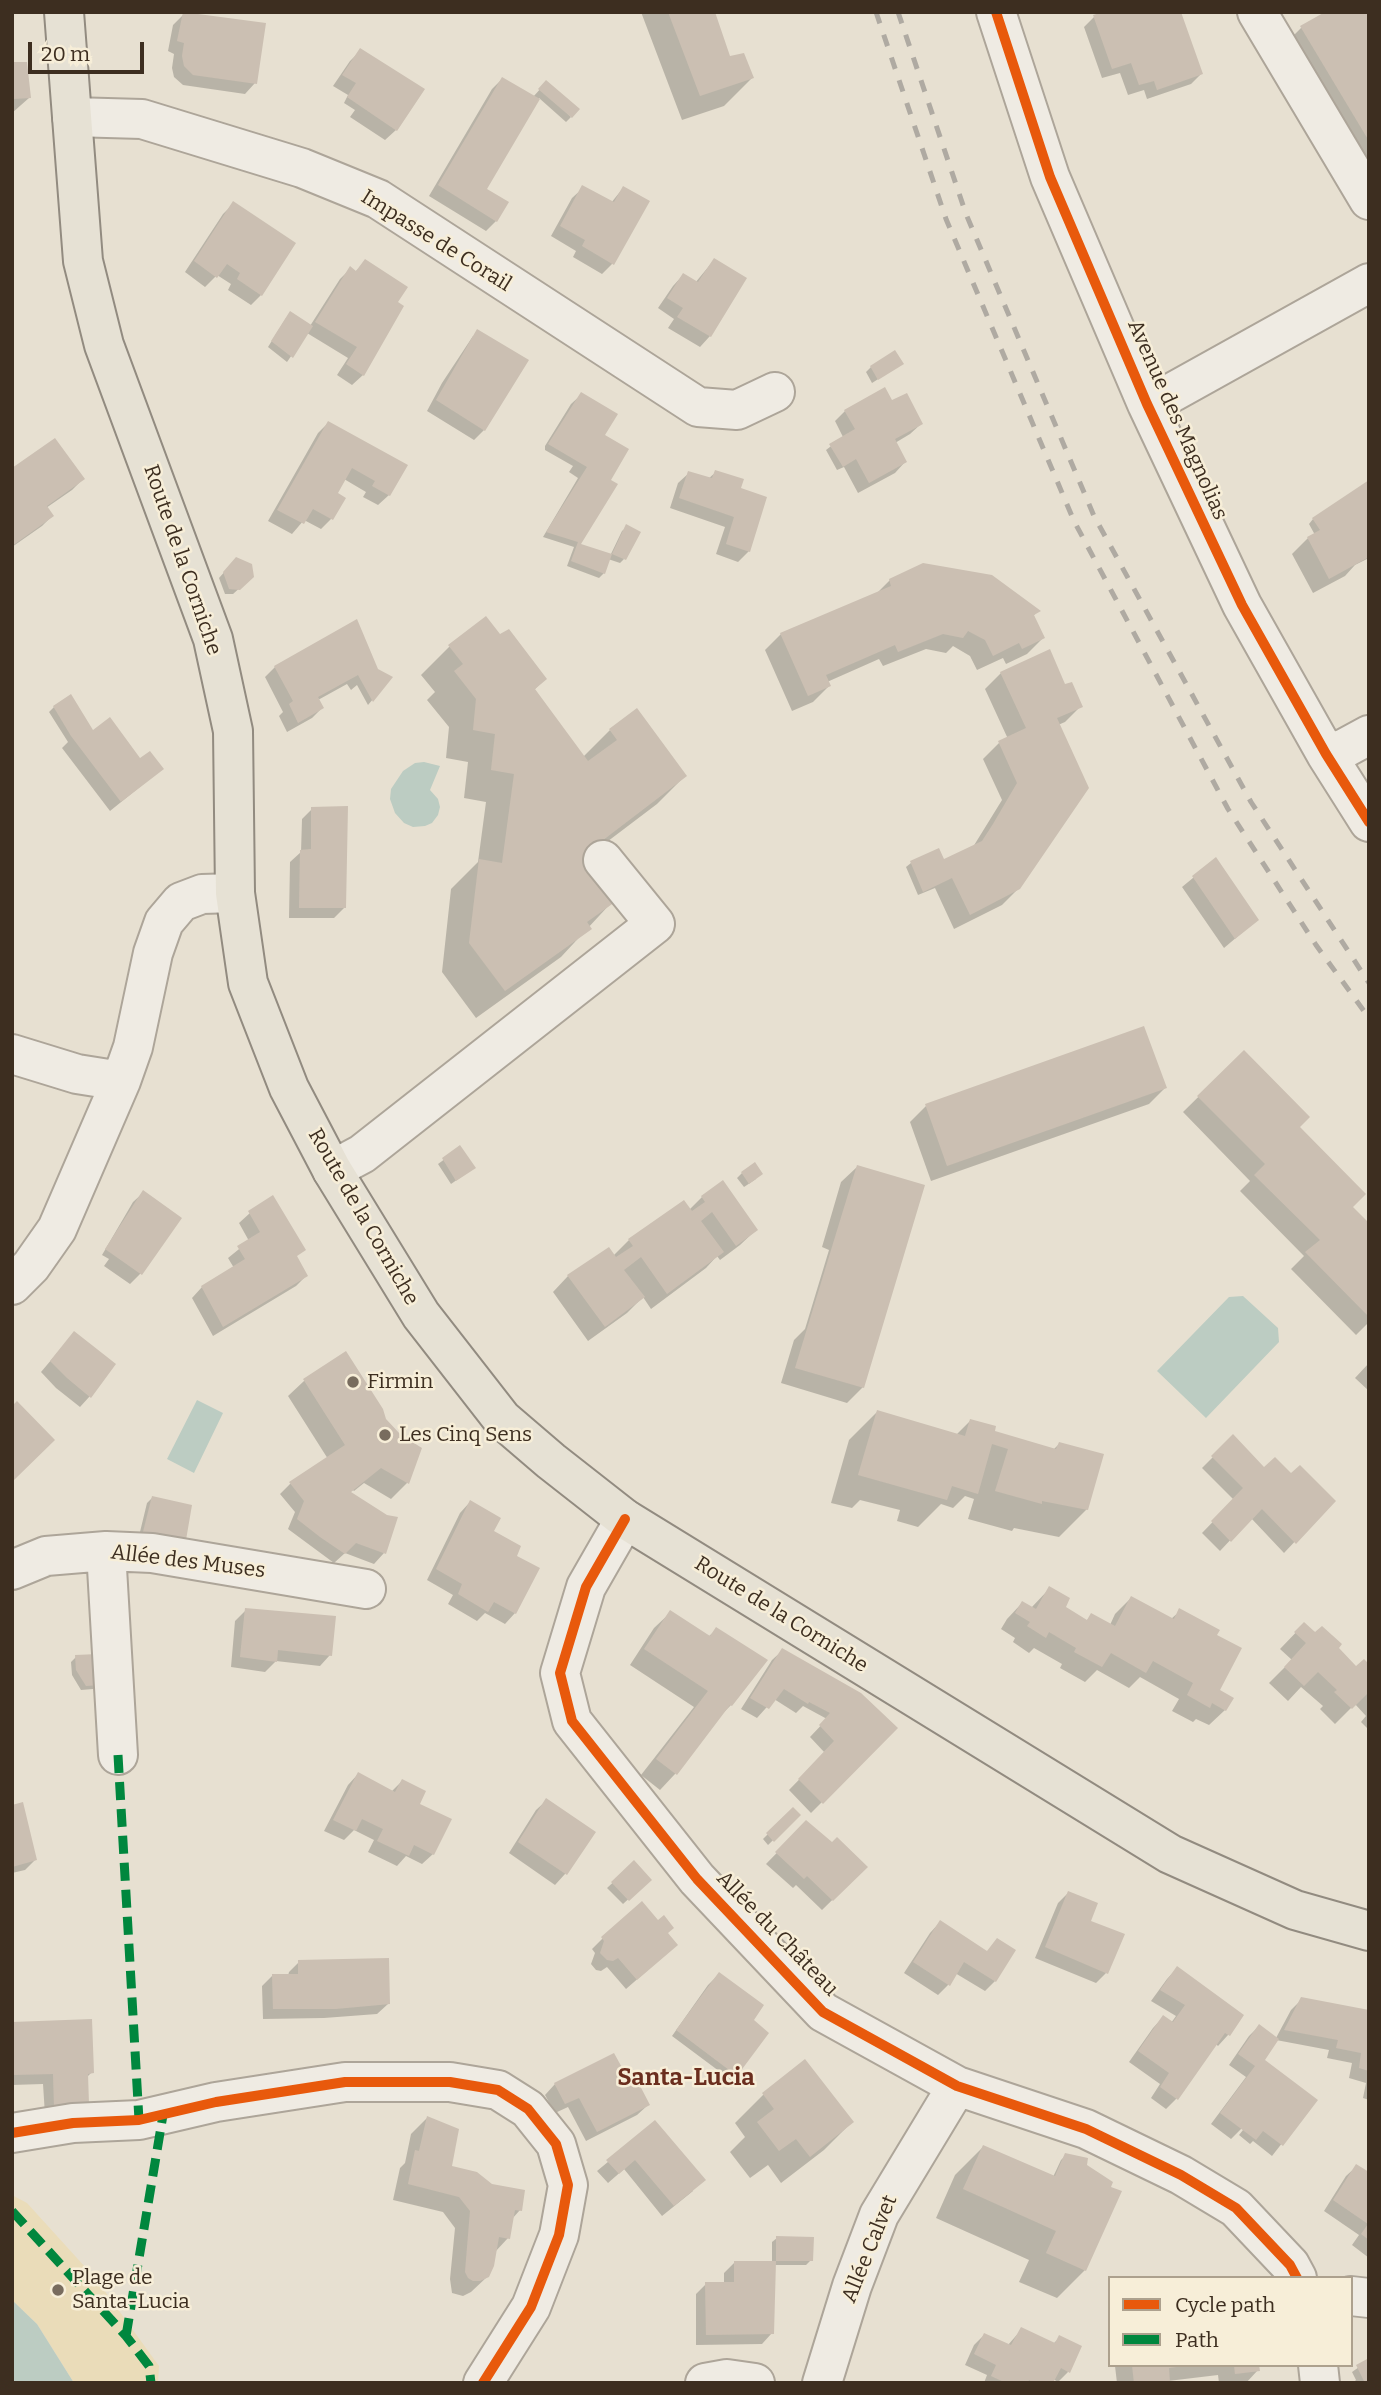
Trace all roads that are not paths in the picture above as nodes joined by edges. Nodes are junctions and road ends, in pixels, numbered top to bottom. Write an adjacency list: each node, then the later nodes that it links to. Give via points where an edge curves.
1 (64, 12): 4 (main road, Route de la Corniche)
2 (996, 12): 8 (street, Avenue des Magnolias, via 1050,177)
3 (1257, 12): 5 (street)
4 (72, 117): 7 (street, Impasse de Corail, via 142,119 302,168 378,199 698,407 737,410); 13 (main road, Route de la Corniche, via 83,261 104,345 214,639 233,732)
5 (1369, 200)
6 (1369, 283): 8 (street)
7 (775, 392)
8 (1147, 404): 10 (street, Avenue des Magnolias, via 1242,605)
9 (1369, 735): 10 (street)
10 (1326, 754): 11 (street, Avenue des Magnolias)
11 (1369, 822)
12 (603, 860): 16 (street, via 655,924 362,1154)
13 (235, 893): 15 (street, via 202,894 181,902 164,922); 16 (main road, Route de la Corniche, via 247,983 289,1088)
14 (12, 1054): 15 (street, via 77,1074)
15 (121, 1080): 17 (street, via 57,1229)
16 (332, 1170): 18 (main road, Route de la Corniche, via 421,1315 502,1419)
17 (18, 1269)
18 (625, 1519): 23 (main road, Route de la Corniche, via 1170,1854 1296,1910); 24 (street, Allée du Château, via 586,1587 561,1673 572,1721 697,1879 823,2012)
19 (106, 1551): 20 (street, Allée des Muses, via 46,1556); 21 (street, Allée des Muses, via 152,1553); 22 (street)
20 (12, 1570)
21 (366, 1589)
22 (118, 1755)
23 (1369, 1931)
24 (957, 2087): 26 (street, Allée du Château, via 1086,2129 1181,2175 1236,2208); 30 (street, Allée Calvet, via 879,2215)
25 (12, 2133): 27 (street, via 73,2123 139,2120 216,2102 345,2082 450,2082 498,2090 528,2109 556,2144 568,2186 559,2235 531,2307)
26 (1296, 2276)
27 (482, 2383)
28 (705, 2383): 29 (street, via 727,2379)
29 (755, 2383)
30 (822, 2383)

